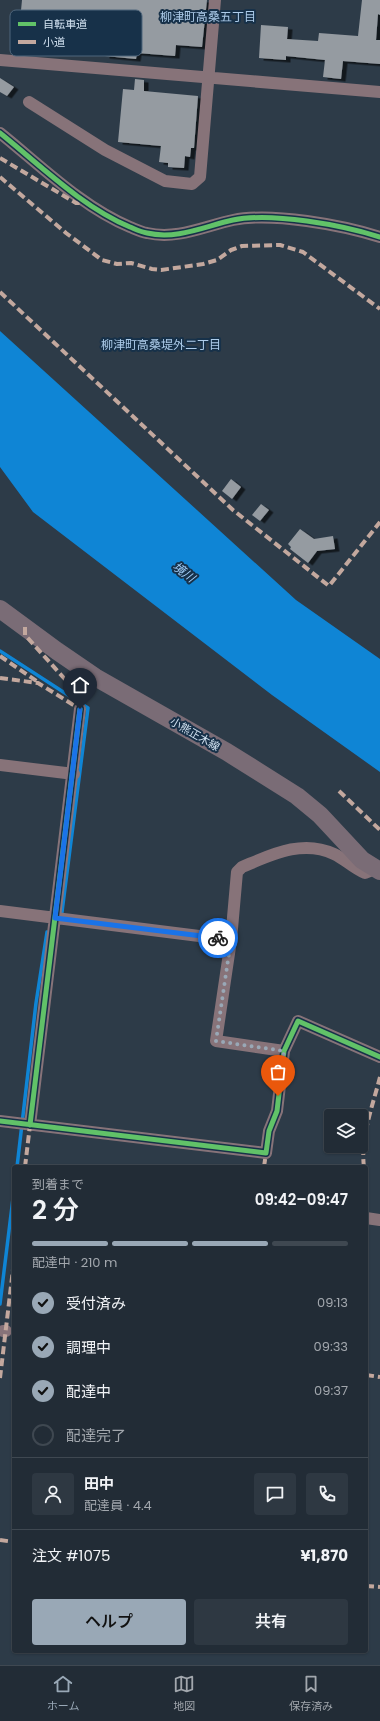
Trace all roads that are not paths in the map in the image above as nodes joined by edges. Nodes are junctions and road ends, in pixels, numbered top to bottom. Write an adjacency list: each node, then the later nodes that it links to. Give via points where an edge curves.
1 (215, 0): 3 (street)
2 (0, 60): 3 (street)
3 (208, 78): 4 (street); 5 (street, via 200,177 192,184 165,181 105,150)
4 (380, 92)
5 (29, 102)
6 (0, 133): 7 (street, via 87,203 120,222 147,233 174,235 254,217 298,220 358,230)
7 (380, 237)
8 (0, 609): 12 (main road, 小熊正木線, via 95,677 226,752 296,796 320,815 362,860)
9 (80, 709): 11 (street)
10 (0, 765): 11 (street)
11 (74, 774): 14 (street)
12 (378, 870): 15 (street, via 365,873 340,857 316,847 293,848 242,867 237,872)
13 (0, 911): 14 (street)
14 (55, 918): 15 (street); 19 (street)
15 (231, 940): 16 (street, via 216,1041)
16 (284, 1051): 17 (street, via 298,1021); 19 (street, via 277,1111 269,1131 266,1153)
17 (380, 1057)
18 (0, 1121): 19 (street)
19 (30, 1125)
20 (368, 1218): 21 (street)
21 (380, 1220)

